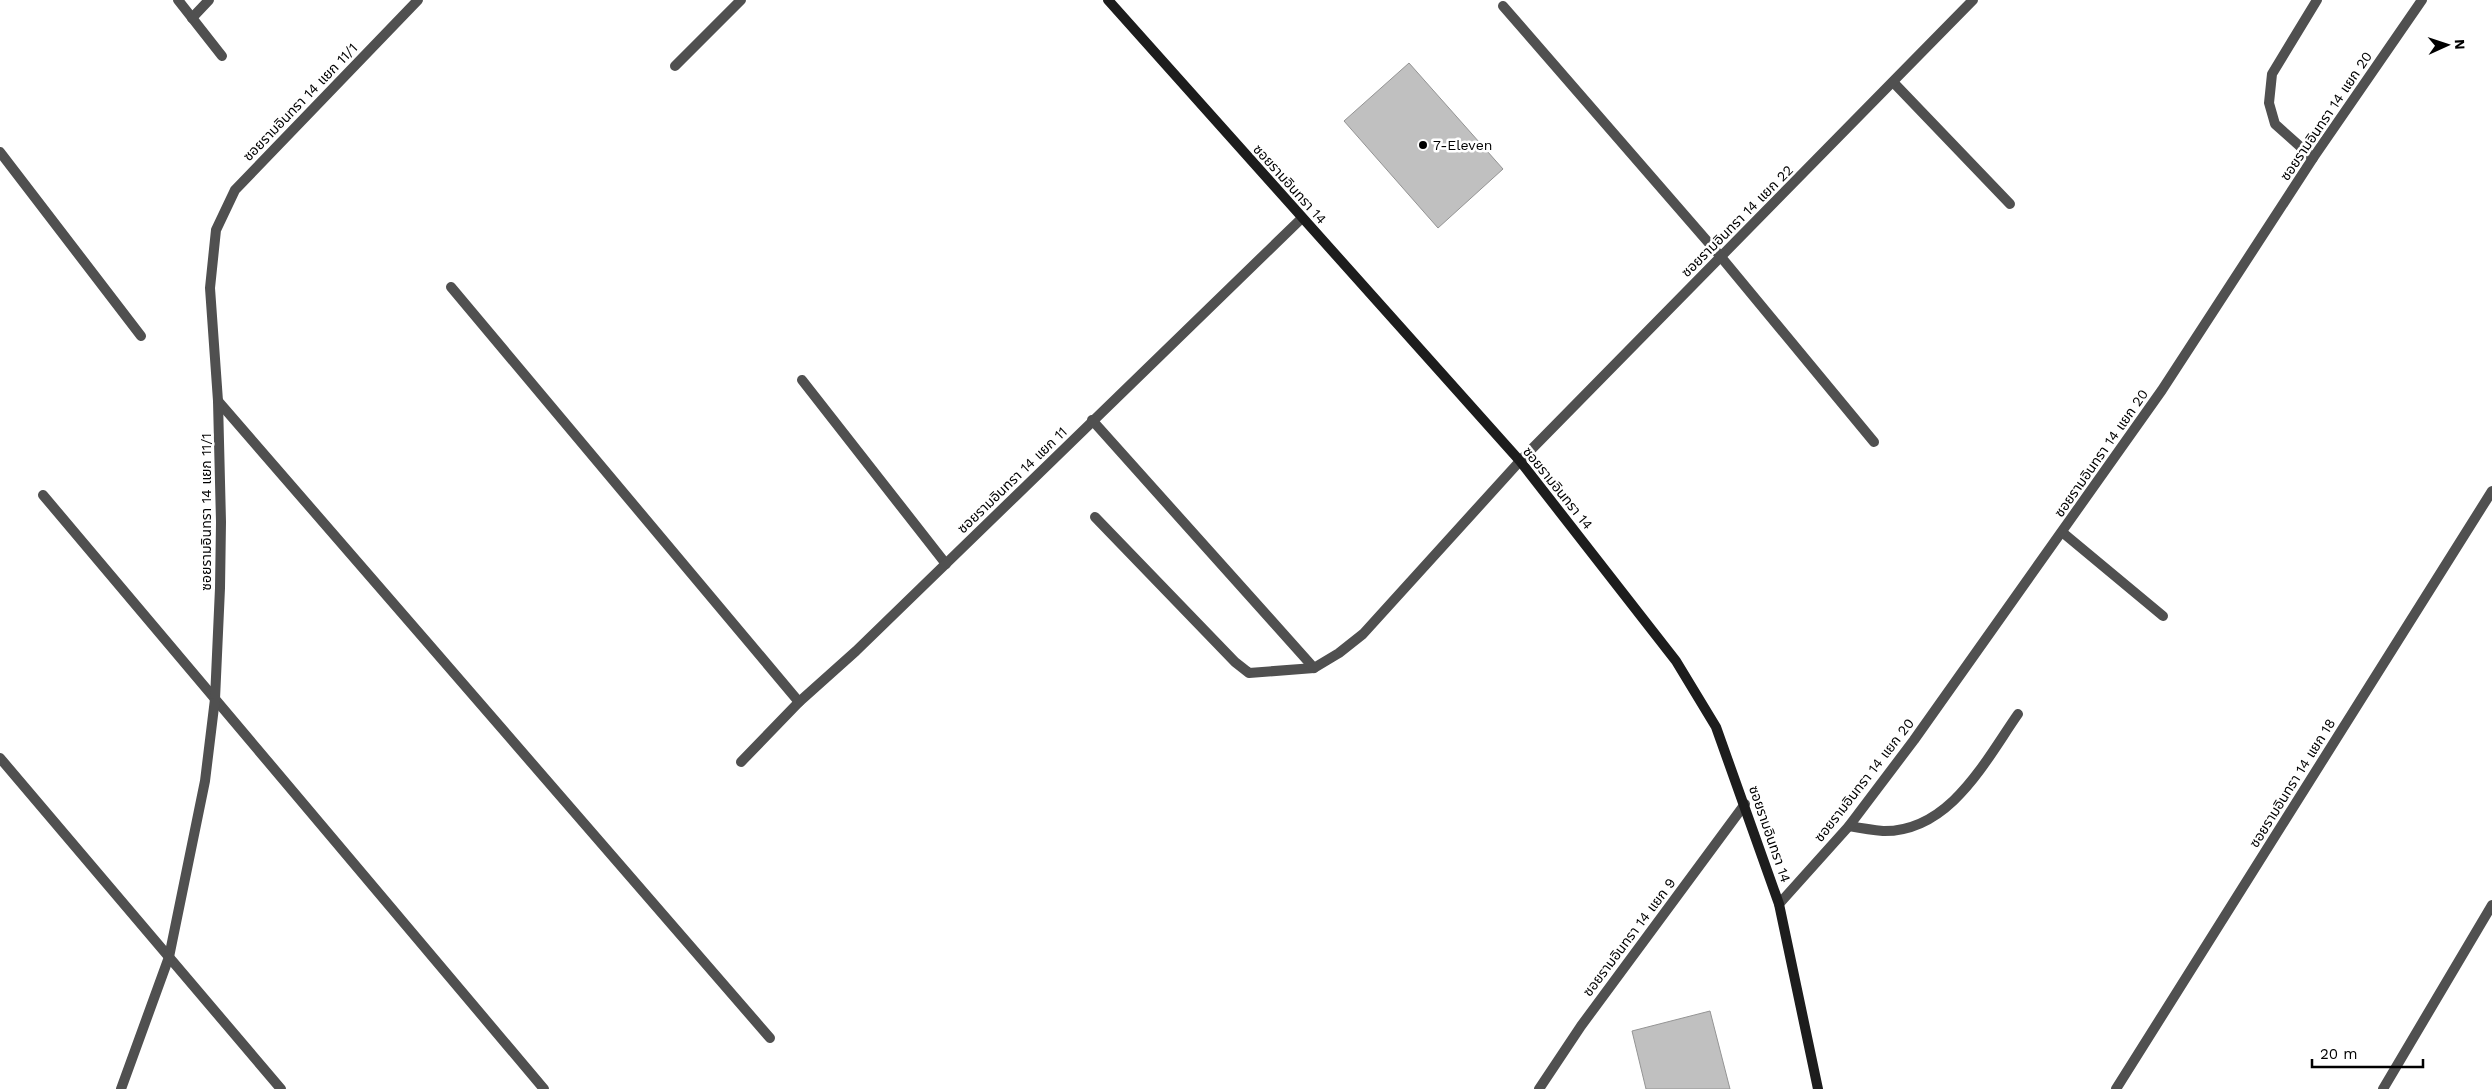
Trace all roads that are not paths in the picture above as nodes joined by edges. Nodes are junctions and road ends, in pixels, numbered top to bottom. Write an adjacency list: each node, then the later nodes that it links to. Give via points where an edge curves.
1 (178, 0): 10 (street)
2 (209, 0): 10 (street)
3 (418, 0): 22 (street, ซอยรามอินทรา 14 แยก 11/1, via 235,190 216,230 210,288)
4 (741, 0): 12 (street)
5 (1108, 0): 17 (street, ซอยรามอินทรา 14)
6 (1973, 0): 13 (street, ซอยรามอินทรา 14 แยก 22)
7 (2317, 0): 15 (street, via 2272,74 2269,104 2275,124)
8 (2422, 0): 15 (street, ซอยรามอินทรา 14 แยก 20)
9 (1503, 6): 18 (street)
10 (192, 18): 11 (street)
11 (222, 56)
12 (675, 66)
13 (1893, 82): 16 (street); 18 (street, ซอยรามอินทรา 14 แยก 22)
14 (0, 152): 20 (street)
15 (2313, 158): 29 (street, ซอยรามอินทรา 14 แยก 20, via 2162,390)
16 (2010, 204)
17 (1302, 218): 23 (street, ซอยรามอินทรา 14 แยก 11); 25 (street, ซอยรามอินทรา 14)
18 (1721, 257): 24 (street); 25 (street, ซอยรามอินทรา 14 แยก 22)
19 (451, 287): 34 (street)
20 (142, 336)
21 (802, 380): 30 (street)
22 (218, 401): 33 (street, ซอยรามอินทรา 14 แยก 11/1, via 220,588); 43 (street)
23 (1092, 420): 30 (street, ซอยรามอินทรา 14 แยก 11); 32 (street)
24 (1874, 442)
25 (1520, 460): 32 (street, ซอยรามอินทรา 14 แยก 22, via 1364,634); 38 (street, ซอยรามอินทรา 14, via 1676,662 1716,727)
26 (2492, 492): 49 (street, ซอยรามอินทรา 14 แยก 18)
27 (43, 495): 33 (street)
28 (1095, 517): 32 (street, via 1249,673)
29 (2062, 532): 31 (street); 39 (street, ซอยรามอินทรา 14 แยก 20)
30 (946, 564): 34 (street, ซอยรามอินทรา 14 แยก 11)
31 (2163, 616)
32 (1314, 668)
33 (215, 699): 42 (street, ซอยรามอินทรา 14 แยก 11/1, via 205,781); 46 (street)
34 (799, 702): 37 (street, ซอยรามอินทรา 14 แยก 11)
35 (2018, 714): 39 (street, via 1959,797 1934,817 1912,827 1884,831)
36 (0, 758): 42 (street)
37 (741, 762)
38 (1745, 804): 40 (street, ซอยรามอินทรา 14); 47 (street, ซอยรามอินทรา 14 แยก 9, via 1581,1026)
39 (1849, 826): 40 (street, ซอยรามอินทรา 14 แยก 20)
40 (1779, 904): 48 (street, ซอยรามอินทรา 14)
41 (2492, 905): 50 (street)
42 (169, 957): 44 (street, ซอยรามอินทรา 14 แยก 11/1); 45 (street)
43 (770, 1038)
44 (121, 1089)
45 (281, 1089)
46 (544, 1089)
47 (1539, 1089)
48 (1818, 1089)
49 (2116, 1089)
50 (2383, 1089)

